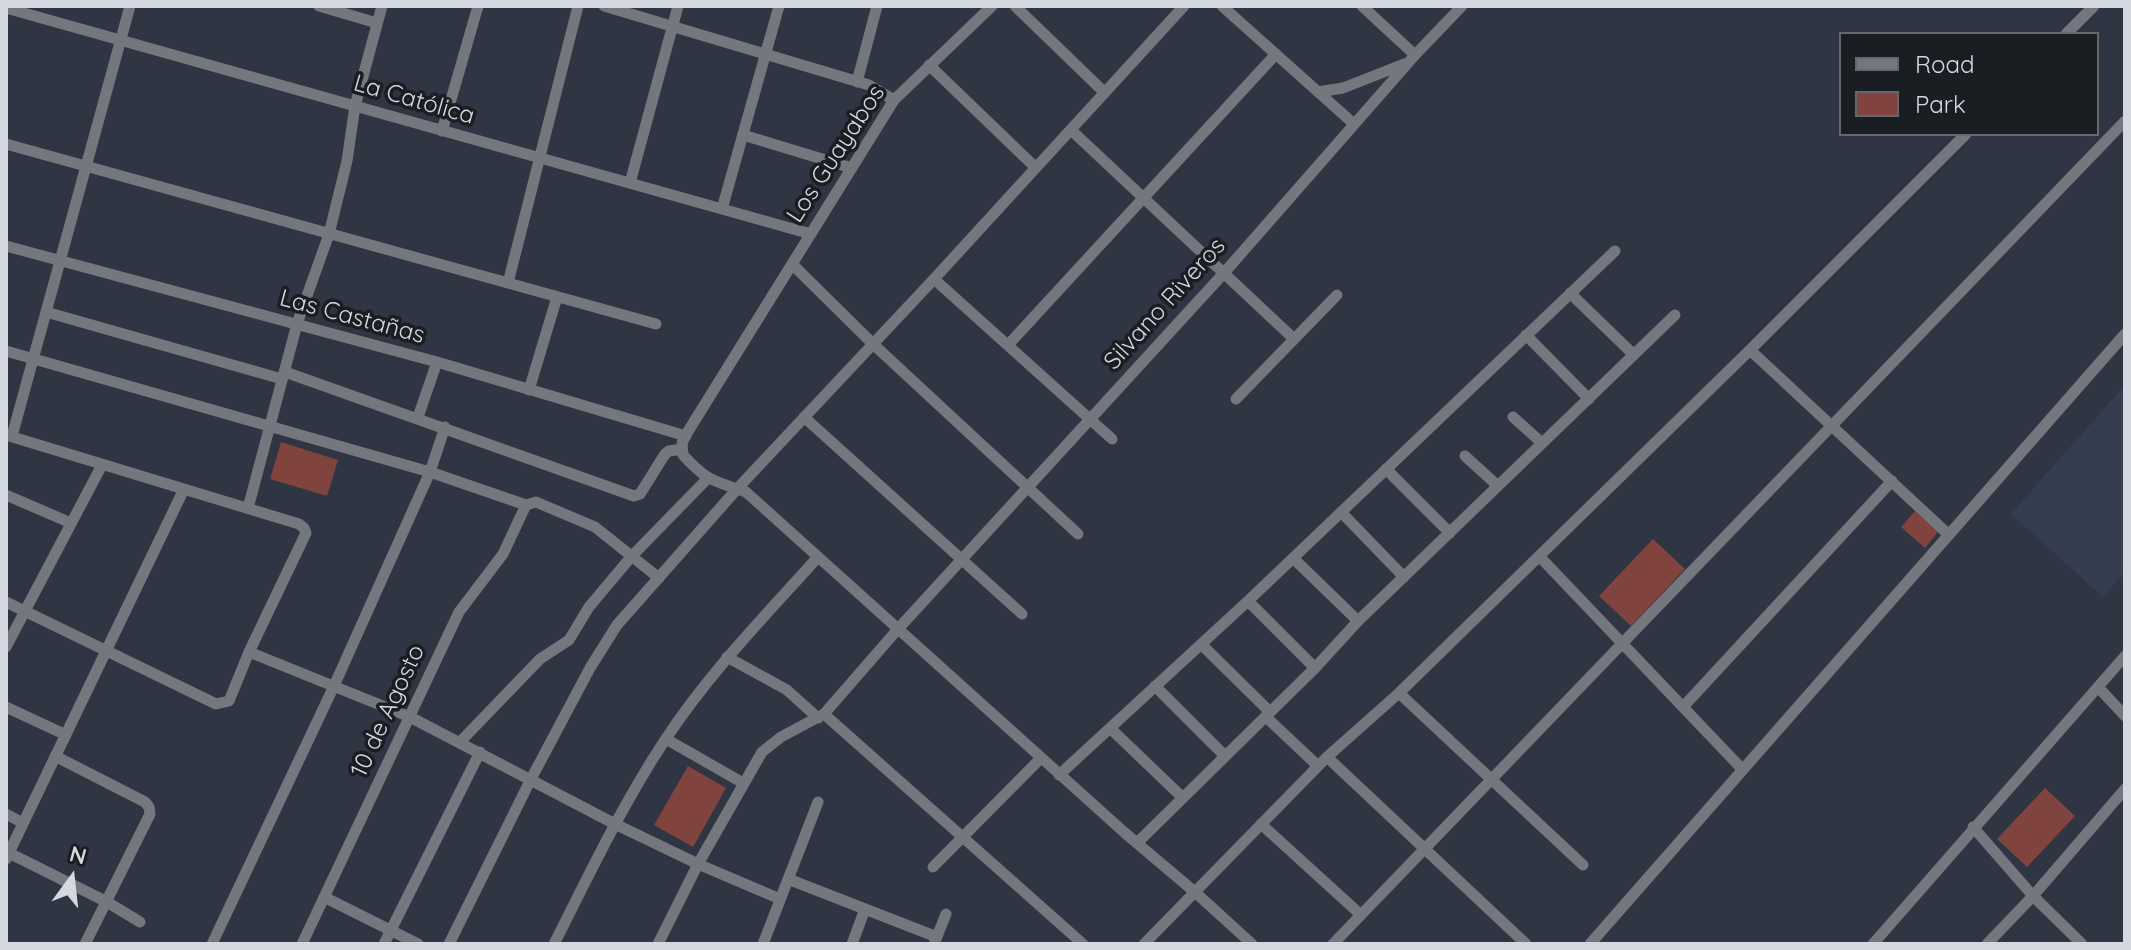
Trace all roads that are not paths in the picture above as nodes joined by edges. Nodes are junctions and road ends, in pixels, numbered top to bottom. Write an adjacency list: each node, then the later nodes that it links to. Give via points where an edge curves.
1 (130, 6): 21 (street)
2 (319, 6): 18 (street)
3 (382, 6): 18 (street)
4 (478, 6): 34 (street)
5 (578, 6): 38 (street)
6 (604, 6): 19 (street)
7 (678, 6): 19 (street)
8 (779, 6): 23 (street)
9 (877, 6): 26 (street)
10 (992, 6): 25 (street, Los Guayabos)
11 (1015, 6): 27 (street)
12 (1184, 6): 27 (street)
13 (1222, 6): 22 (street)
14 (1362, 6): 24 (street)
15 (1462, 6): 24 (street, Silvano Riveros)
16 (2094, 6): 20 (street)
17 (6, 8): 21 (street, La Católica)
18 (377, 23): 30 (street)
19 (672, 27): 23 (street); 42 (street)
20 (2068, 32)
21 (121, 40): 30 (street, La Católica); 39 (street)
22 (1276, 54): 28 (street); 43 (street)
23 (766, 55): 26 (street); 35 (street)
24 (1412, 59): 28 (street, via 1378,77); 32 (street, Silvano Riveros)
25 (929, 65): 29 (street, Los Guayabos); 41 (street)
26 (857, 82): 29 (street)
27 (1104, 92): 33 (street)
28 (1318, 92): 32 (street)
29 (894, 100): 40 (street, Los Guayabos)
30 (355, 106): 34 (street, La Católica); 45 (street)
31 (2125, 121): 81 (street)
32 (1354, 124): 51 (street, Silvano Riveros)
33 (1071, 130): 41 (street); 43 (street)
34 (442, 131): 38 (street, La Católica)
35 (743, 135): 40 (street); 44 (street)
36 (1964, 136): 66 (street)
37 (6, 144): 39 (street)
38 (539, 158): 42 (street, La Católica); 53 (street)
39 (86, 167): 45 (street); 49 (street)
40 (852, 168): 46 (street, Los Guayabos)
41 (1036, 168): 52 (street)
42 (630, 183): 44 (street, La Católica)
43 (1143, 199): 51 (street); 65 (street)
44 (722, 209): 46 (street, La Católica)
45 (329, 234): 53 (street); 59 (street)
46 (811, 234): 50 (street, Los Guayabos)
47 (6, 246): 49 (street, Las Castañas)
48 (1615, 251): 54 (street)
49 (60, 261): 57 (street); 59 (street, Las Castañas)
50 (793, 265): 64 (street); 83 (street, Los Guayabos)
51 (1224, 273): 63 (street); 78 (street, Silvano Riveros)
52 (934, 279): 64 (street); 65 (street)
53 (508, 283): 56 (street)
54 (1570, 293): 62 (street); 68 (street)
55 (1337, 295): 63 (street)
56 (557, 297): 60 (street); 72 (street)
57 (46, 312): 69 (street); 71 (street)
58 (1675, 315): 68 (street)
59 (297, 324): 70 (street, Las Castañas); 71 (street)
60 (656, 324)
61 (2125, 334): 104 (street)
62 (1526, 335): 74 (street); 89 (street)
63 (1293, 338): 73 (street)
64 (873, 344): 76 (street); 94 (street)
65 (1008, 345): 78 (street)
66 (1750, 350): 81 (street); 105 (street)
67 (6, 351): 69 (street)
68 (1634, 355): 74 (street)
69 (33, 358): 79 (street); 82 (street)
70 (437, 362): 72 (street, Las Castañas); 75 (street)
71 (283, 375): 75 (street); 79 (street)
72 (529, 390): 83 (street, Las Castañas)
73 (1236, 399)
74 (1589, 399): 85 (street)
75 (418, 417): 80 (street)
76 (804, 417): 96 (street); 109 (street)
77 (1513, 417): 85 (street)
78 (1090, 419): 84 (street); 94 (street, Silvano Riveros)
79 (269, 426): 90 (street); 99 (street)
80 (445, 427): 86 (street, via 634,496 665,454); 90 (street)
81 (1832, 427): 92 (street); 119 (street)
82 (9, 435): 88 (street)
83 (686, 436): 86 (street, Los Guayabos)
84 (1112, 439)
85 (1542, 443): 93 (street)
86 (682, 449): 91 (street)
87 (1465, 456): 93 (street)
88 (102, 465): 95 (street); 101 (street)
89 (1386, 469): 100 (street); 102 (street)
90 (430, 472): 98 (street); 126 (street)
91 (708, 478): 96 (street); 106 (street)
92 (1892, 481): 104 (street); 131 (street)
93 (1498, 486): 102 (street)
94 (1028, 487): 103 (street); 109 (street, Silvano Riveros)
95 (184, 489): 99 (street); 121 (street)
96 (737, 489): 107 (street); 111 (street)
97 (6, 495): 101 (street)
98 (526, 505): 106 (street, via 536,502 595,527); 135 (street, 10 de Agosto, via 503,554 459,612)
99 (248, 508): 122 (street, via 299,524 306,533)
100 (1341, 512): 108 (street); 110 (street)
101 (71, 523): 114 (street)
102 (1450, 533): 110 (street)
103 (1078, 534)
104 (1949, 535): 145 (street)
105 (1539, 556): 119 (street); 129 (street)
106 (631, 557): 111 (street); 139 (street, via 569,640 540,659)
107 (818, 557): 117 (street); 124 (street)
108 (1293, 558): 112 (street); 116 (street)
109 (963, 560): 115 (street); 117 (street, Silvano Riveros)
110 (1404, 577): 116 (street)
111 (659, 578): 147 (street, via 607,640)
112 (1248, 601): 118 (street); 125 (street)
113 (6, 602): 114 (street)
114 (24, 611): 120 (street); 121 (street)
115 (1022, 614)
116 (1358, 621): 125 (street)
117 (898, 629): 133 (street, Silvano Riveros); 143 (street)
118 (1201, 644): 127 (street); 132 (street)
119 (1624, 645): 131 (street); 148 (street)
120 (6, 647)
121 (107, 650): 122 (street, via 216,704 229,701); 137 (street)
122 (249, 652): 126 (street)
123 (2125, 656): 128 (street)
124 (727, 657): 133 (street); 138 (street)
125 (1315, 668): 132 (street)
126 (334, 686): 135 (street); 178 (street)
127 (1155, 686): 136 (street); 142 (street)
128 (2098, 687): 134 (street); 157 (street)
129 (1399, 693): 144 (street); 148 (street)
130 (6, 707): 137 (street)
131 (1683, 707): 145 (street)
132 (1268, 714): 142 (street); 144 (street)
133 (821, 716): 149 (street, via 762,752); 158 (street)
134 (2125, 716)
135 (410, 717): 139 (street); 168 (street, 10 de Agosto)
136 (1110, 728): 146 (street); 151 (street)
137 (66, 735): 141 (street)
138 (666, 739): 149 (street); 155 (street)
139 (461, 741): 140 (street)
140 (480, 752): 147 (street); 175 (street)
141 (55, 756): 154 (street); 170 (street, via 149,807)
142 (1225, 756): 151 (street)
143 (1041, 758): 146 (street); 158 (street)
144 (1323, 762): 156 (street); 160 (street)
145 (1743, 770): 192 (street)
146 (1059, 775): 159 (street)
147 (531, 779): 155 (street); 182 (street)
148 (1493, 780): 160 (street); 163 (street)
149 (743, 783): 162 (street)
150 (2125, 789): 167 (street)
151 (1183, 798): 159 (street)
152 (818, 802): 165 (street)
153 (6, 814): 154 (street)
154 (23, 823): 161 (street)
155 (615, 824): 162 (street); 183 (street)
156 (1261, 824): 166 (street); 173 (street)
157 (1973, 827): 167 (street); 193 (street)
158 (963, 837): 164 (street); 187 (street)
159 (1137, 843): 166 (street)
160 (1427, 850): 173 (street); 191 (street)
161 (7, 856): 170 (street)
162 (698, 864): 169 (street); 184 (street)
163 (1583, 865)
164 (933, 867)
165 (788, 879): 169 (street); 171 (street)
166 (1196, 893): 188 (street); 189 (street)
167 (2033, 896): 194 (street); 195 (street)
168 (324, 897): 175 (street); 179 (street, 10 de Agosto)
169 (780, 899): 185 (street)
170 (107, 902): 174 (street); 177 (street)
171 (865, 909): 176 (street); 186 (street)
172 (946, 914): 176 (street)
173 (1361, 915): 190 (street)
174 (140, 922)
175 (390, 931): 180 (street); 181 (street)
176 (936, 940)
177 (85, 944)
178 (212, 944)
179 (302, 944)
180 (384, 944)
181 (418, 944)
182 (449, 944)
183 (554, 944)
184 (658, 944)
185 (763, 944)
186 (852, 944)
187 (1083, 944)
188 (1144, 944)
189 (1252, 944)
190 (1333, 944)
191 (1526, 944)
192 (1590, 944)
193 (1873, 944)
194 (1987, 944)
195 (2082, 944)

